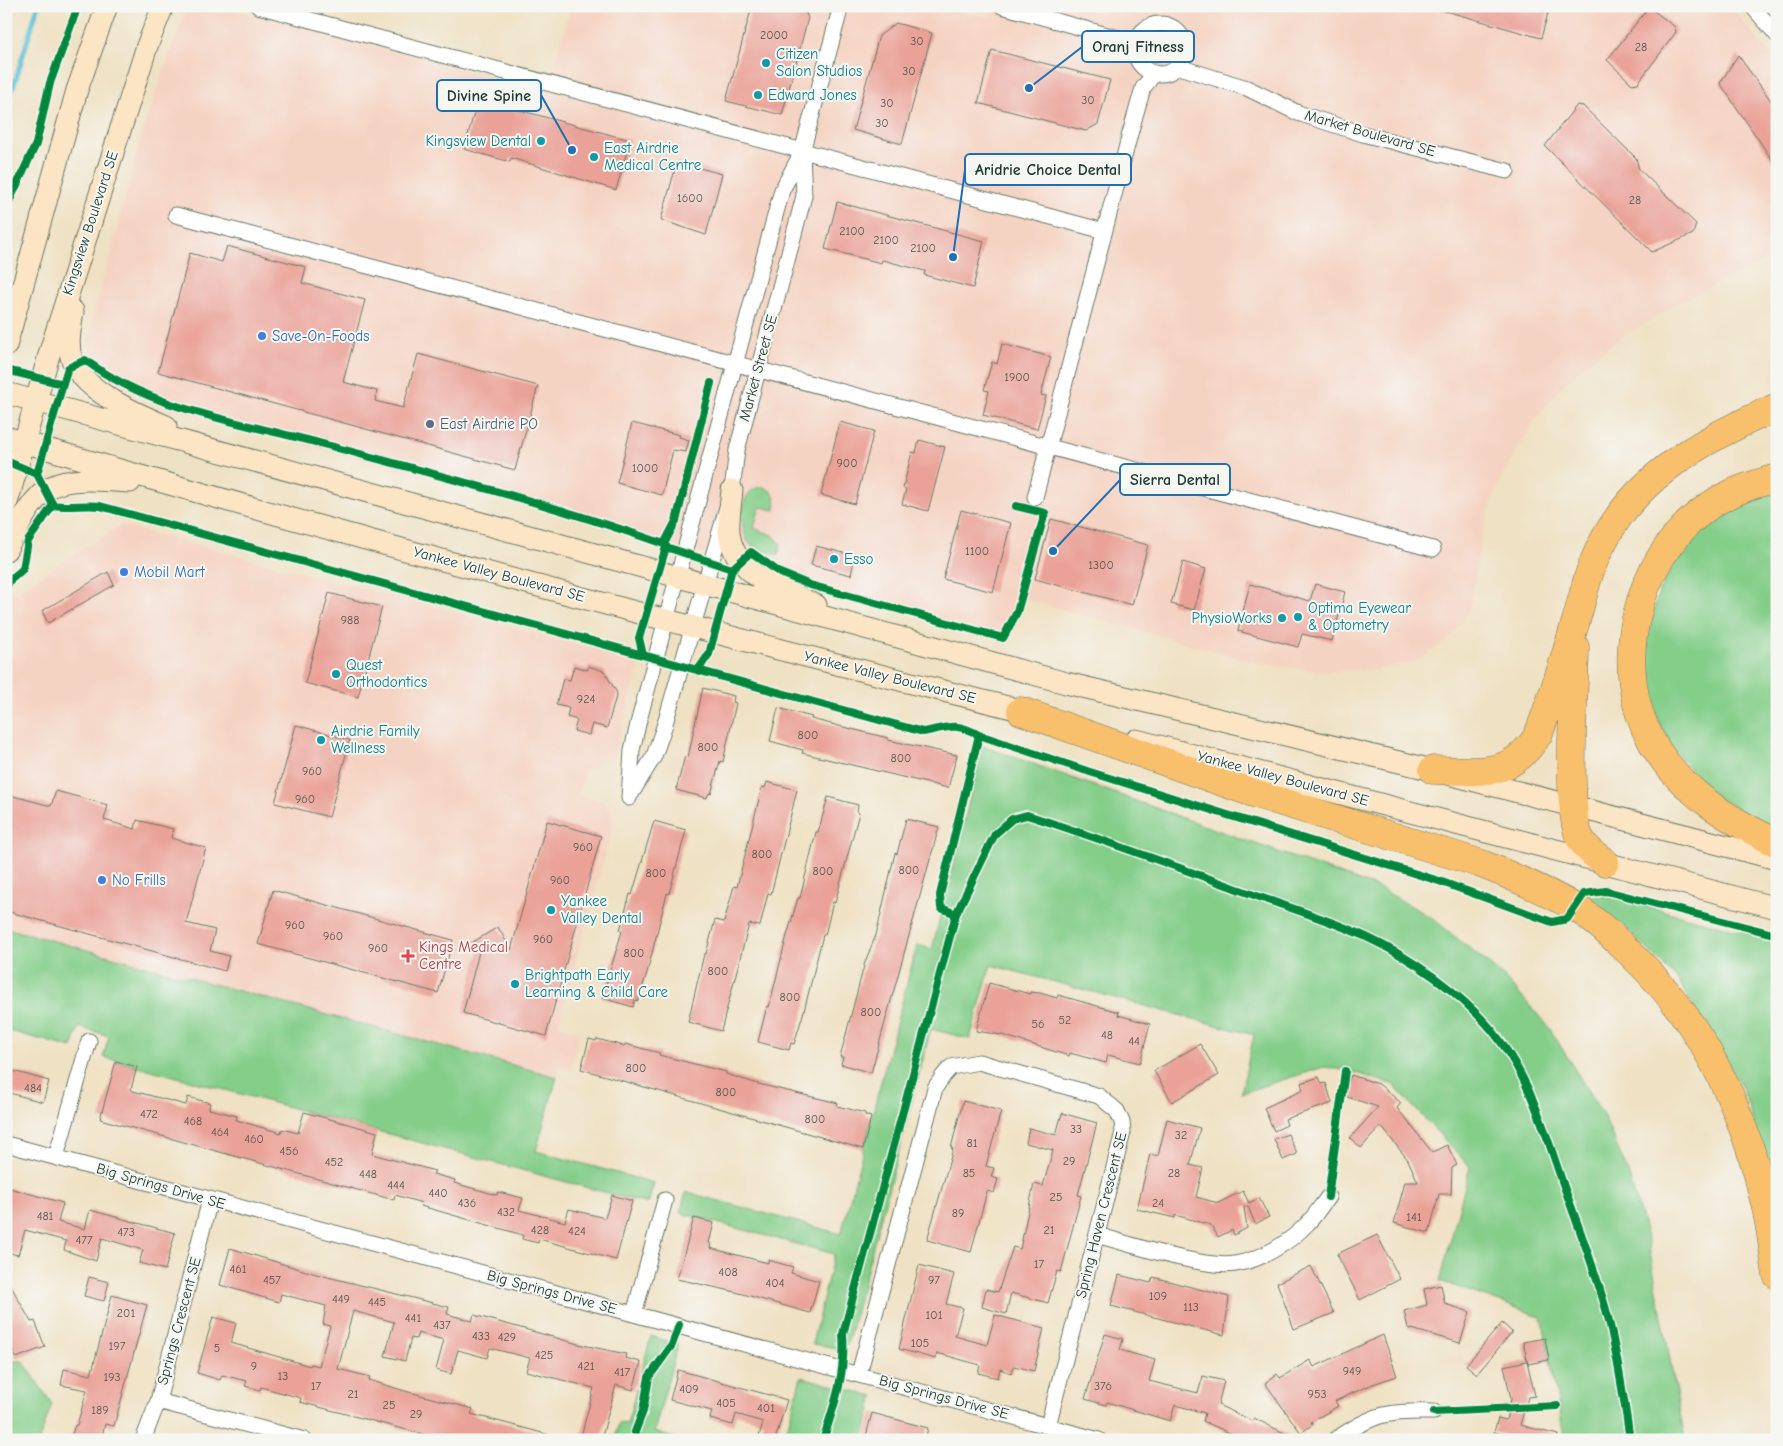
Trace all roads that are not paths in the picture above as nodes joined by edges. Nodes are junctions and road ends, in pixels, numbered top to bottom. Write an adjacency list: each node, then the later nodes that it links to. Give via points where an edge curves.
1 (107, 6): 16 (main road, via 77,90)
2 (163, 6): 15 (main road, Kingsview Boulevard SE)
3 (258, 6): 11 (street)
4 (842, 6): 11 (street, Market Street SE)
5 (1002, 6): 8 (street)
6 (1752, 6): 7 (street)
7 (1777, 35)
8 (1136, 42): 9 (street, via 1147,27 1156,24 1174,27 1185,42 1186,50); 10 (street, via 1138,62)
9 (1179, 67): 10 (street, via 1172,72); 12 (street, Market Boulevard SE, via 1247,88 1298,113 1363,134)
10 (1154, 74): 14 (street, via 1143,88)
11 (802, 152): 14 (street); 19 (street, Market Street SE, via 782,190); 20 (street, Market Street SE, via 804,196)
12 (1507, 171)
13 (176, 214): 19 (street)
14 (1104, 231): 25 (street)
15 (82, 248): 22 (main road, Kingsview Boulevard SE); 26 (main road, via 69,338 71,357 80,374 103,394 138,414)
16 (27, 266): 17 (main road); 18 (main road)
17 (6, 306)
18 (6, 346)
19 (735, 366): 20 (street); 34 (street, Market Street SE)
20 (756, 371): 25 (street); 29 (street, Market Street SE, via 737,450)
21 (6, 393): 22 (main road)
22 (35, 401): 24 (main road, Kingsview Boulevard SE); 26 (main road)
23 (1777, 407): 37 (highway, via 1730,428 1676,459 1635,496 1611,529 1592,565)
24 (15, 440): 28 (main road, Yankee Valley Boulevard SE); 31 (main road, Kingsview Boulevard SE)
25 (1048, 447): 30 (street); 32 (street)
26 (230, 454): 34 (main road)
27 (1777, 478): 43 (highway, via 1750,485 1720,499 1700,512 1676,535 1657,561 1646,584 1637,611 1632,660 1643,723 1661,756 1678,777 1720,814)
28 (167, 485): 33 (main road, via 81,479 49,487 38,496); 36 (main road, Yankee Valley Boulevard SE)
29 (732, 490): 35 (street, Market Street SE); 39 (main road, via 729,518 732,546 750,571 767,583)
30 (1035, 497)
31 (6, 506)
32 (1433, 549)
33 (6, 550)
34 (678, 577): 35 (main road); 36 (street, Market Street SE)
35 (705, 585): 38 (street, Market Street SE); 39 (main road)
36 (666, 620): 38 (main road, Yankee Valley Boulevard SE); 38 (street, Market Street SE, via 632,750 629,798 654,756)
37 (1574, 626): 41 (highway, via 1538,735 1521,758 1496,770); 42 (highway)
38 (693, 627): 40 (main road, Yankee Valley Boulevard SE)
39 (884, 635): 41 (main road, via 1066,683)
40 (1022, 711): 45 (main road, Yankee Valley Boulevard SE); 54 (highway, via 1259,795 1479,863 1513,876 1584,913 1648,970 1678,1006 1709,1053 1746,1135 1766,1205)
41 (1433, 770): 42 (main road)
42 (1574, 808): 44 (main road); 45 (highway, via 1580,837 1589,850)
43 (1777, 843)
44 (1777, 859)
45 (1605, 862): 46 (main road, Yankee Valley Boulevard SE)
46 (1777, 908)
47 (89, 1041): 49 (street)
48 (6, 1144): 49 (street, Big Springs Drive SE)
49 (56, 1157): 51 (street, Big Springs Drive SE)
50 (1328, 1197): 53 (street, via 1307,1225 1283,1243 1260,1257 1234,1264 1212,1264)
51 (210, 1200): 55 (street, Big Springs Drive SE); 57 (street, Springs Crescent SE)
52 (665, 1200): 55 (street)
53 (1097, 1235): 56 (street, Spring Haven Crescent SE, via 1123,1132 1117,1111 1099,1096 980,1062 952,1067 935,1088); 59 (street, Spring Haven Crescent SE)
54 (1777, 1275)
55 (634, 1314): 56 (street, Big Springs Drive SE)
56 (859, 1374): 59 (street, Big Springs Drive SE)
57 (158, 1401): 60 (street, Springs Crescent SE); 61 (street)
58 (1434, 1412): 63 (street, via 1380,1414)
59 (1048, 1426): 62 (street, Big Springs Drive SE)
60 (143, 1440)
61 (304, 1440)
62 (1099, 1440)
63 (1335, 1440)

